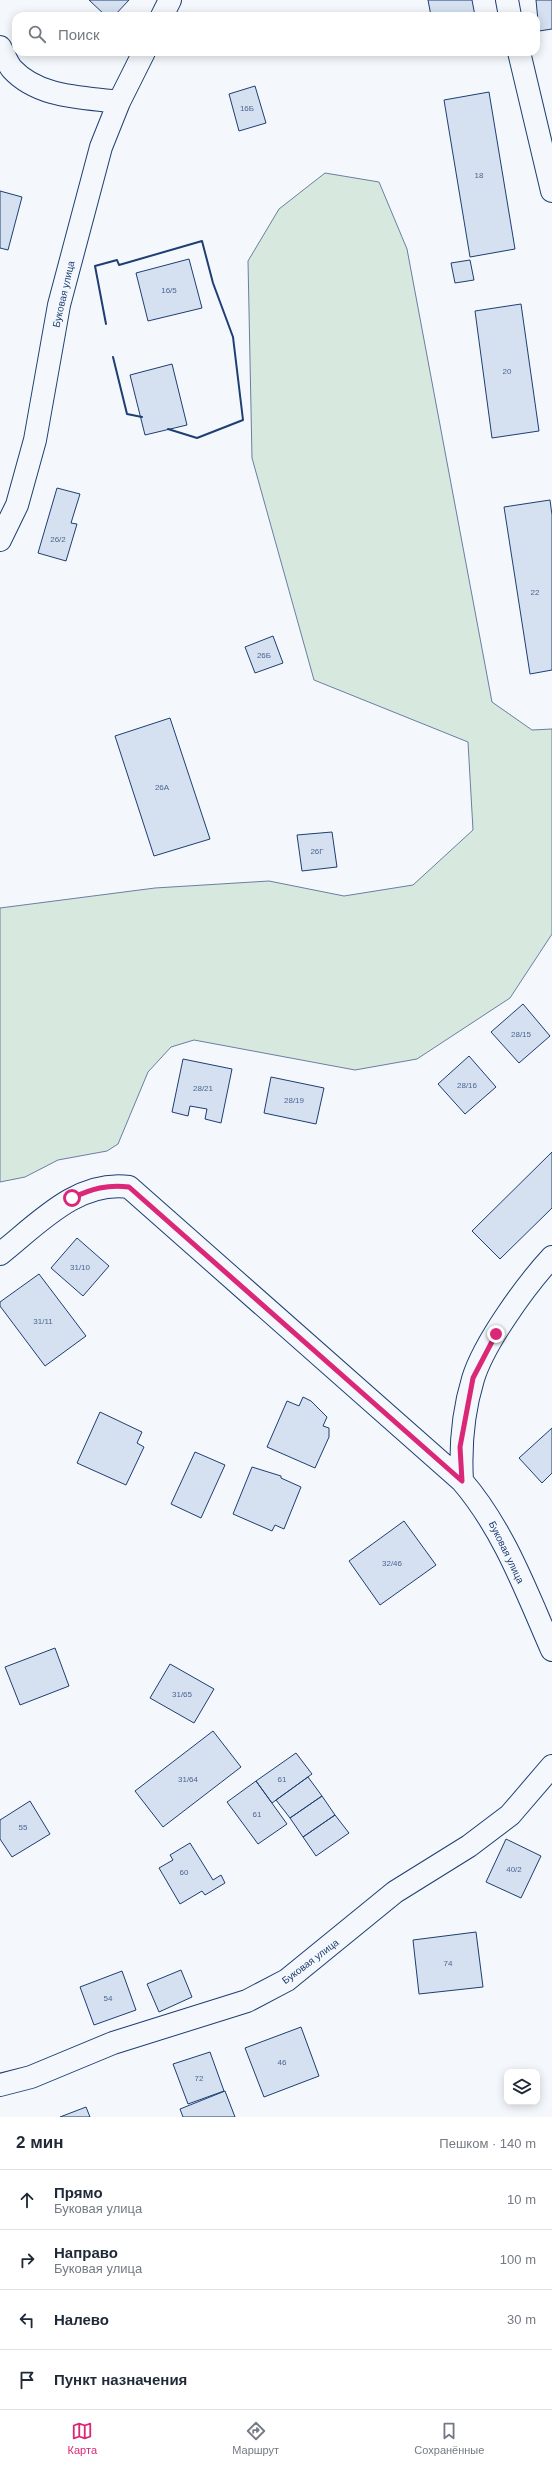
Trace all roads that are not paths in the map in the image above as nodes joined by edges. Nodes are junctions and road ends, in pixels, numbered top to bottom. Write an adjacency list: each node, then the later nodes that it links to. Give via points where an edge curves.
1 (170, 0): 3 (street)
2 (507, 0): 4 (street)
3 (164, 12)
4 (509, 12)
5 (0, 47): 8 (street, via 11,68 29,84 57,94)
6 (142, 56): 8 (street, Буковая улица)
7 (520, 56): 9 (street)
8 (119, 102): 10 (street, Буковая улица, via 101,147 59,305 35,440 17,505)
9 (552, 191)
10 (0, 540)
11 (0, 1254): 13 (street, Буковая улица, via 72,1198 91,1189 114,1185 129,1187)
12 (552, 1257): 13 (street, via 536,1274 496,1334 473,1378 460,1447)
13 (462, 1481): 14 (street, Буковая улица, via 482,1505 501,1536)
14 (552, 1650)
15 (552, 1766): 16 (street, Буковая улица, via 510,1815 469,1846 395,1892 287,1980 247,2001 113,2043 31,2077)
16 (0, 2085)

